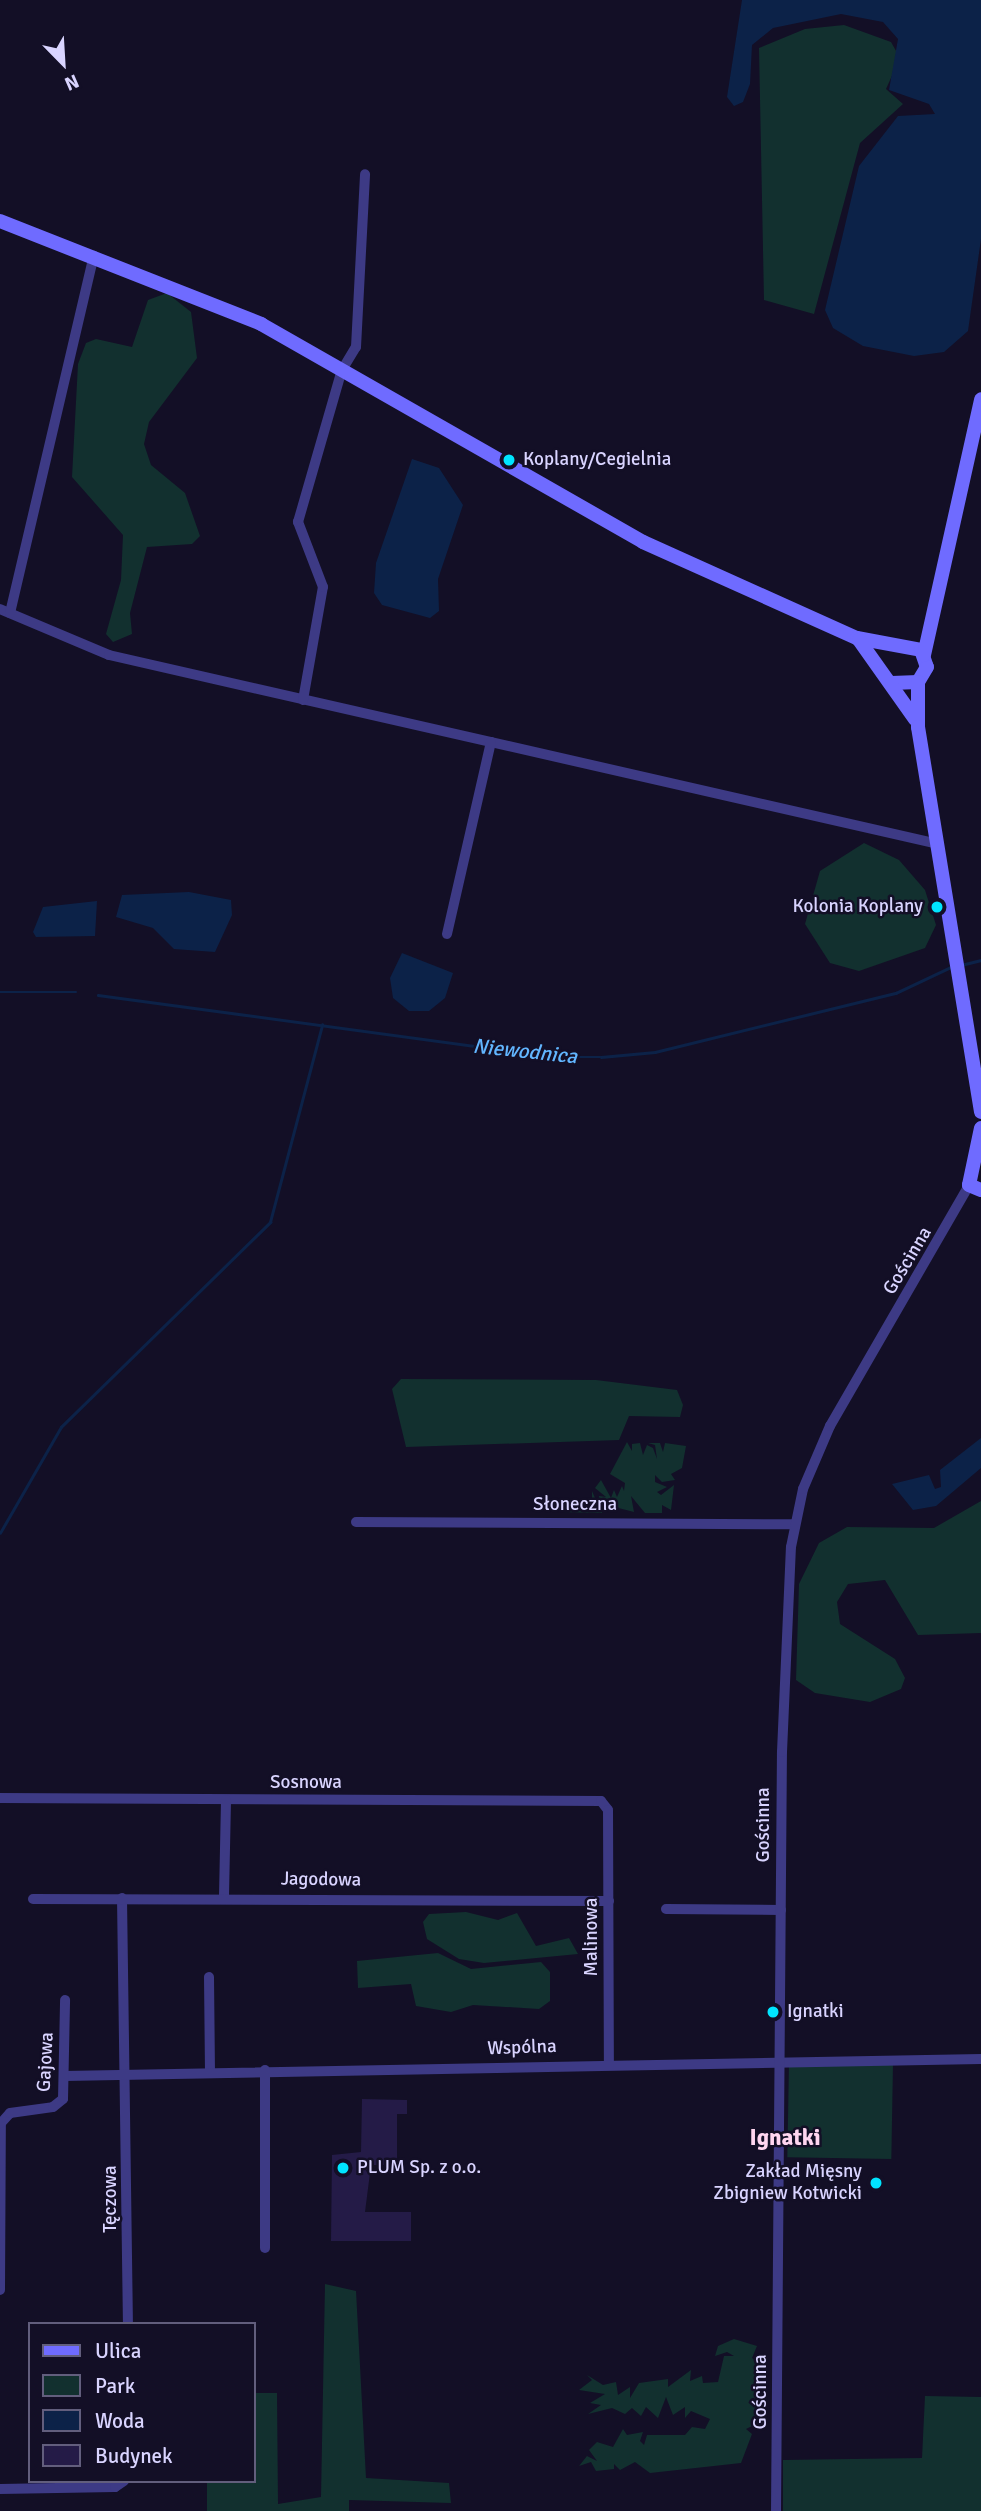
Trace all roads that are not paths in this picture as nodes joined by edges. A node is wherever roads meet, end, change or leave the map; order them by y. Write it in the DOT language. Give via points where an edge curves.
graph roads {
  1 [pos="365,174"];
  2 [pos="0,220"];
  3 [pos="94,256"];
  4 [pos="342,370"];
  5 [pos="981,399"];
  6 [pos="935,610"];
  7 [pos="5,611"];
  8 [pos="858,638"];
  9 [pos="902,644"];
  10 [pos="924,655"];
  11 [pos="883,668"];
  12 [pos="918,682"];
  13 [pos="892,683"];
  14 [pos="303,700"];
  15 [pos="918,727"];
  16 [pos="491,742"];
  17 [pos="938,844"];
  18 [pos="447,934"];
  19 [pos="981,1112"];
  20 [pos="981,1128"];
  21 [pos="975,1187"];
  22 [pos="356,1522"];
  23 [pos="794,1524"];
  24 [pos="0,1798"];
  25 [pos="226,1800"];
  26 [pos="608,1810"];
  27 [pos="224,1896"];
  28 [pos="122,1898"];
  29 [pos="33,1899"];
  30 [pos="609,1901"];
  31 [pos="666,1909"];
  32 [pos="780,1910"];
  33 [pos="209,1977"];
  34 [pos="65,2000"];
  35 [pos="981,2059"];
  36 [pos="781,2061"];
  37 [pos="609,2063"];
  38 [pos="265,2070"];
  39 [pos="210,2071"];
  40 [pos="129,2073"];
  41 [pos="64,2076"];
  42 [pos="265,2248"];
  43 [pos="0,2290"];
  44 [pos="128,2322"];
  45 [pos="123,2483"];
  46 [pos="0,2489"];
  47 [pos="776,2511"];
  1 -- 4 [label="street" via="356,348"];
  2 -- 3 [label="street"];
  3 -- 4 [label="street" via="224,305"];
  3 -- 7 [label="street"];
  4 -- 8 [label="street" via="569,504"];
  4 -- 14 [label="street" via="298,522 323,587"];
  5 -- 6 [label="street"];
  6 -- 9 [label="street"];
  6 -- 10 [label="street"];
  7 -- 14 [label="street" via="109,655"];
  8 -- 9 [label="street"];
  8 -- 11 [label="street"];
  9 -- 10 [label="street"];
  9 -- 11 [label="street"];
  10 -- 12 [label="street" via="927,667"];
  11 -- 13 [label="street"];
  12 -- 13 [label="street"];
  12 -- 15 [label="street"];
  13 -- 15 [label="street"];
  14 -- 16 [label="street"];
  15 -- 17 [label="street"];
  16 -- 17 [label="street"];
  16 -- 18 [label="street"];
  17 -- 19 [label="street"];
  20 -- 21 [label="street"];
  21 -- 23 [label="street, Gościnna" via="830,1426"];
  22 -- 23 [label="street, Słoneczna"];
  23 -- 32 [label="street, Gościnna" via="785,1628"];
  24 -- 25 [label="street, Sosnowa"];
  25 -- 26 [label="street, Sosnowa" via="601,1801"];
  25 -- 27 [label="street"];
  26 -- 30 [label="street, Malinowa"];
  27 -- 28 [label="street, Jagodowa"];
  27 -- 30 [label="street, Jagodowa"];
  28 -- 29 [label="street, Jagodowa"];
  28 -- 40 [label="street, Tęczowa"];
  30 -- 37 [label="street, Malinowa"];
  31 -- 32 [label="street"];
  32 -- 36 [label="street, Gościnna"];
  33 -- 39 [label="street"];
  34 -- 41 [label="street, Gajowa"];
  35 -- 36 [label="street, Wspólna"];
  36 -- 37 [label="street, Wspólna"];
  36 -- 47 [label="street, Gościnna"];
  37 -- 38 [label="street, Wspólna"];
  38 -- 39 [label="street, Wspólna"];
  38 -- 42 [label="street"];
  39 -- 40 [label="street, Wspólna"];
  40 -- 41 [label="street, Wspólna"];
  40 -- 44 [label="street, Tęczowa"];
  41 -- 43 [label="street, Gajowa" via="57,2106 10,2113 1,2123"];
  45 -- 46 [label="street"];
}
